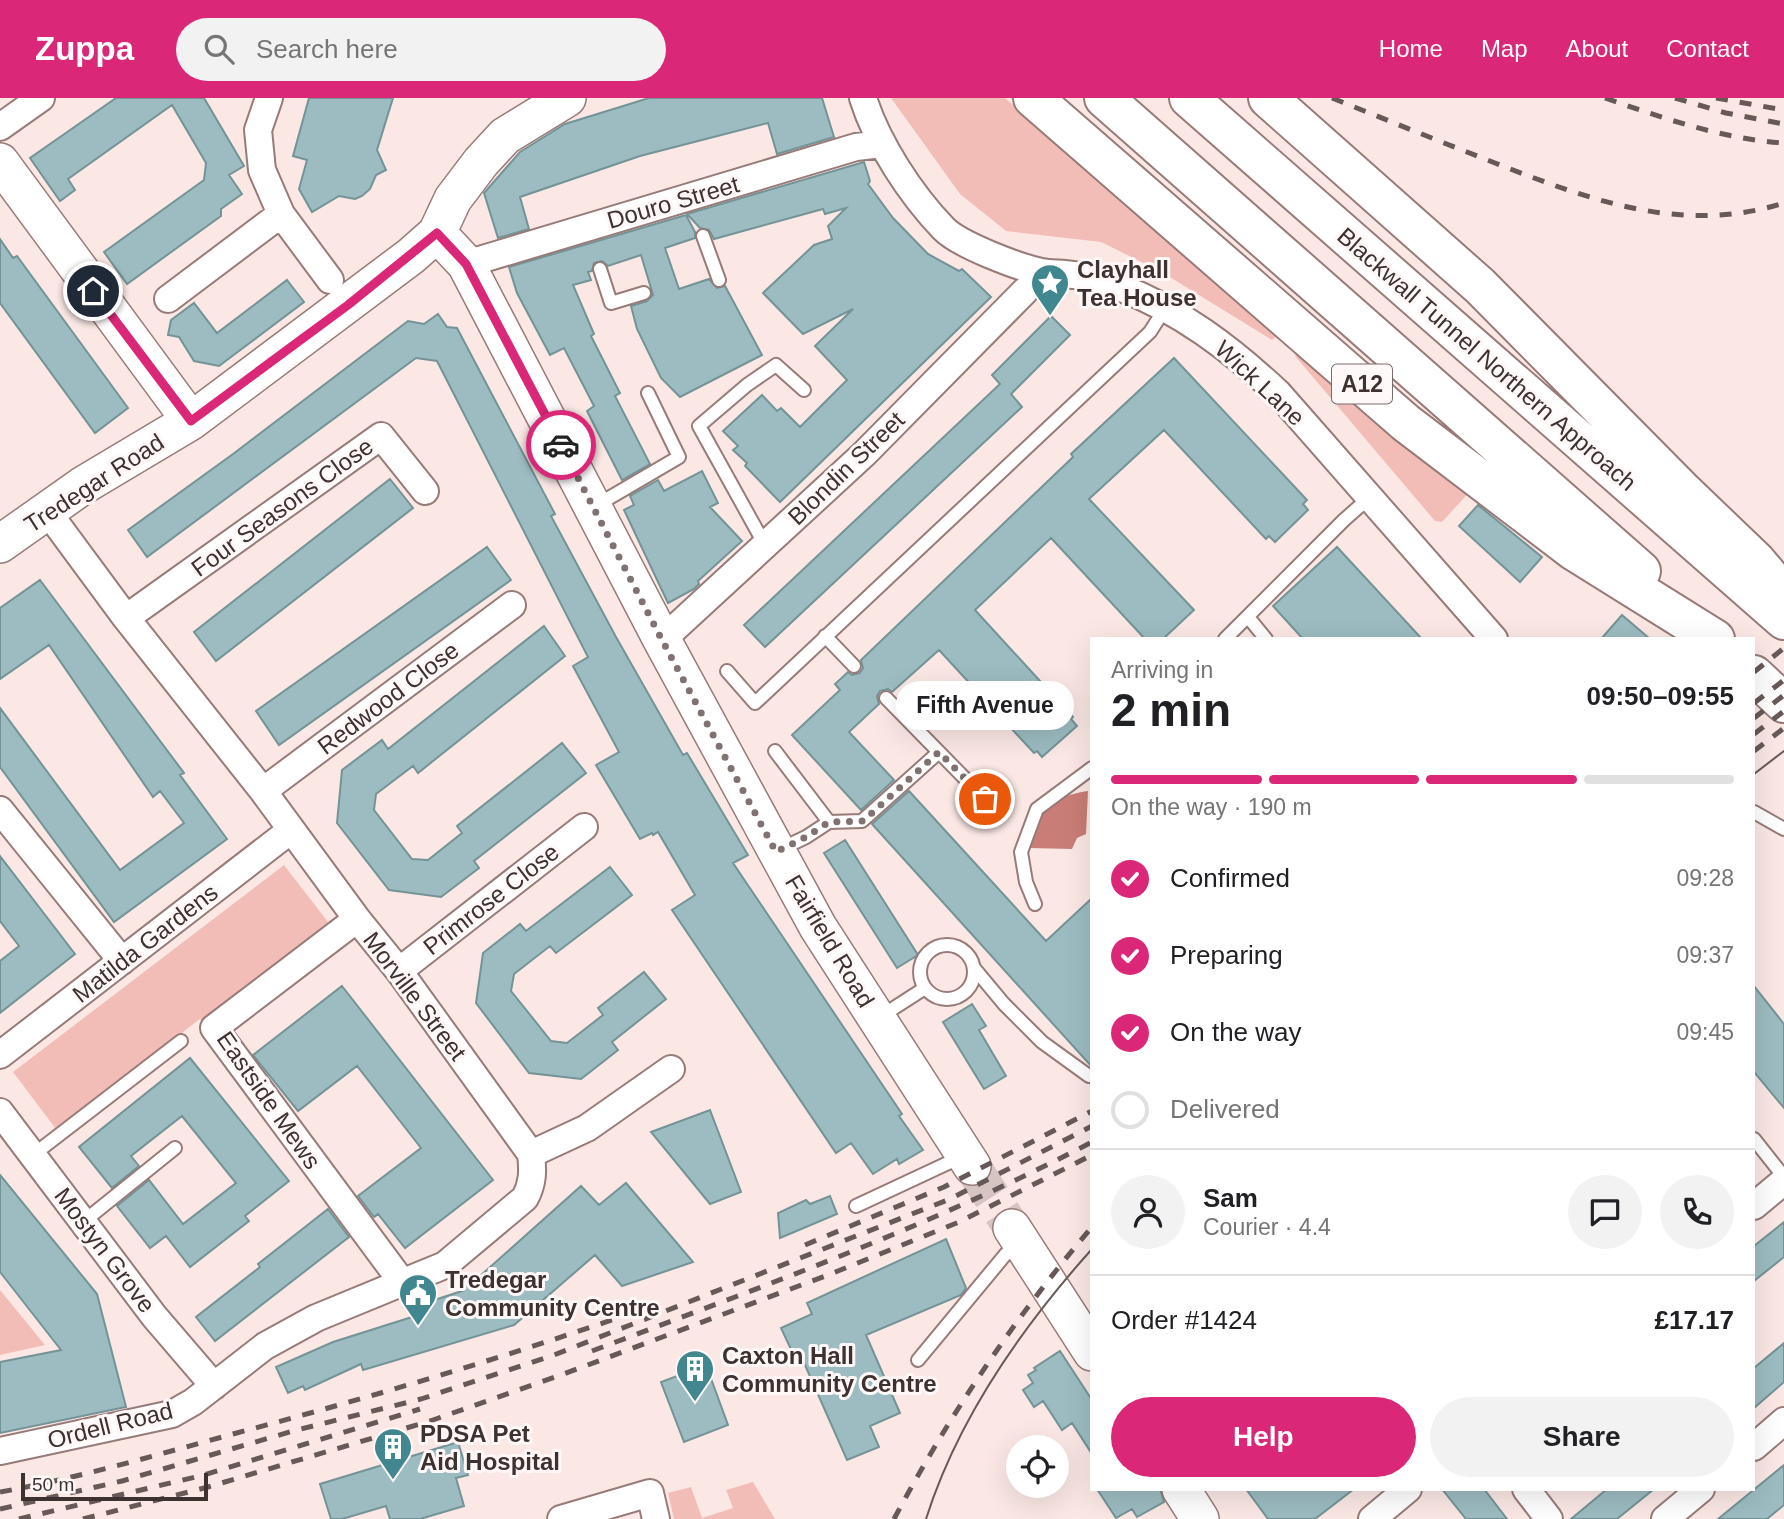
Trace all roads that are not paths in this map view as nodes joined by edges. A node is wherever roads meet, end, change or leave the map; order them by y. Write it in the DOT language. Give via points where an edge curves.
graph roads {
  1 [pos="41,98"];
  2 [pos="269,98"];
  3 [pos="567,98"];
  4 [pos="863,98"];
  5 [pos="1033,98"];
  6 [pos="1104,98"];
  7 [pos="1189,98"];
  8 [pos="1268,98"];
  9 [pos="0,127"];
  10 [pos="882,144"];
  11 [pos="0,162"];
  12 [pos="281,214"];
  13 [pos="437,233"];
  14 [pos="703,236"];
  15 [pos="466,264"];
  16 [pos="600,268"];
  17 [pos="330,280"];
  18 [pos="719,280"];
  19 [pos="1025,291"];
  20 [pos="644,293"];
  21 [pos="168,299"];
  22 [pos="1166,307"];
  23 [pos="804,390"];
  24 [pos="648,393"];
  25 [pos="191,421"];
  26 [pos="425,491"];
  27 [pos="1370,497"];
  28 [pos="592,505"];
  29 [pos="47,511"];
  30 [pos="0,544"];
  31 [pos="765,545"];
  32 [pos="1784,594"];
  33 [pos="512,606"];
  34 [pos="1248,617"];
  35 [pos="126,618"];
  36 [pos="1784,620"];
  37 [pos="825,636"];
  38 [pos="1227,637"];
  39 [pos="1264,637"];
  40 [pos="1492,637"];
  41 [pos="1712,637"];
  42 [pos="1713,637"];
  43 [pos="662,640"];
  44 [pos="855,666"];
  45 [pos="727,671"];
  46 [pos="1755,676"];
  47 [pos="886,698"];
  48 [pos="1784,703"];
  49 [pos="775,751"];
  50 [pos="939,752"];
  51 [pos="1090,770"];
  52 [pos="263,791"];
  53 [pos="985,799"];
  54 [pos="0,810"];
  55 [pos="1755,813"];
  56 [pos="829,822"];
  57 [pos="583,827"];
  58 [pos="1784,829"];
  59 [pos="290,830"];
  60 [pos="776,852"];
  61 [pos="1035,904"];
  62 [pos="356,919"];
  63 [pos="122,961"];
  64 [pos="974,968"];
  65 [pos="399,971"];
  66 [pos="925,988"];
  67 [pos="877,1018"];
  68 [pos="181,1041"];
  69 [pos="0,1055"];
  70 [pos="671,1069"];
  71 [pos="1089,1076"];
  72 [pos="0,1112"];
  73 [pos="1755,1140"];
  74 [pos="175,1148"];
  75 [pos="531,1154"];
  76 [pos="33,1155"];
  77 [pos="967,1158"];
  78 [pos="1784,1179"];
  79 [pos="1755,1205"];
  80 [pos="856,1206"];
  81 [pos="83,1222"];
  82 [pos="1016,1235"];
  83 [pos="402,1282"];
  84 [pos="1090,1349"];
  85 [pos="918,1360"];
  86 [pos="214,1386"];
  87 [pos="1784,1422"];
  88 [pos="1755,1446"];
  89 [pos="0,1451"];
  90 [pos="1406,1491"];
  91 [pos="1528,1491"];
  92 [pos="1699,1491"];
  93 [pos="561,1519"];
  94 [pos="656,1519"];
  95 [pos="1372,1519"];
  96 [pos="1549,1519"];
  97 [pos="1665,1519"];
  1 -- 9 [label="street"];
  2 -- 12 [label="street" via="258,130 262,170"];
  3 -- 13 [label="main road, Tredegar Road" via="505,136 453,199"];
  4 -- 10 [label="street, Wick Lane"];
  5 -- 41 [label="highway, A12" via="1406,423 1574,551"];
  6 -- 42 [label="highway, A12"];
  7 -- 36 [label="highway, Blackwall Tunnel Northern Approach"];
  8 -- 32 [label="highway" via="1480,286"];
  10 -- 15 [label="street, Douro Street" via="856,147 693,203"];
  10 -- 22 [label="street, Wick Lane" via="946,231 989,254 1041,272 1117,286"];
  11 -- 25 [label="main road"];
  12 -- 17 [label="street"];
  12 -- 21 [label="street"];
  13 -- 15 [label="main road, Fairfield Road"];
  13 -- 25 [label="main road, Tredegar Road"];
  14 -- 18 [label="lane"];
  15 -- 28 [label="main road, Fairfield Road"];
  16 -- 20 [label="lane" via="611,303"];
  19 -- 31 [label="street, Blondin Street" via="864,454"];
  22 -- 27 [label="street, Wick Lane" via="1242,360 1278,393"];
  22 -- 37 [label="lane" via="1150,332"];
  23 -- 31 [label="lane" via="776,365 699,426"];
  24 -- 28 [label="lane" via="679,457"];
  25 -- 29 [label="main road, Tredegar Road"];
  26 -- 35 [label="street, Four Seasons Close" via="381,436"];
  27 -- 34 [label="lane"];
  27 -- 40 [label="street, Wick Lane"];
  28 -- 43 [label="main road, Fairfield Road"];
  29 -- 30 [label="main road, Tredegar Road"];
  29 -- 35 [label="street, Morville Street"];
  31 -- 43 [label="street, Blondin Street"];
  33 -- 52 [label="street, Redwood Close"];
  34 -- 38 [label="lane"];
  34 -- 39 [label="lane"];
  35 -- 52 [label="street, Morville Street"];
  37 -- 44 [label="lane"];
  37 -- 45 [label="lane" via="755,703"];
  43 -- 60 [label="main road, Fairfield Road"];
  46 -- 48 [label="highway"];
  47 -- 50 [label="lane"];
  49 -- 56 [label="lane"];
  50 -- 53 [label="lane"];
  50 -- 56 [label="lane" via="863,821"];
  51 -- 61 [label="lane" via="1037,810 1021,852"];
  52 -- 59 [label="street, Morville Street"];
  54 -- 63 [label="street"];
  55 -- 58 [label="lane"];
  56 -- 60 [label="lane"];
  57 -- 65 [label="street, Primrose Close"];
  59 -- 62 [label="street, Morville Street"];
  59 -- 63 [label="street, Matilda Gardens"];
  60 -- 67 [label="main road, Fairfield Road"];
  62 -- 65 [label="street, Morville Street"];
  62 -- 83 [label="street, Eastside Mews" via="214,1028"];
  63 -- 69 [label="street, Matilda Gardens"];
  64 -- 66 [label="lane" via="970,986 958,997 938,998"];
  64 -- 66 [label="lane" via="964,951 938,947 922,963"];
  64 -- 71 [label="lane" via="1042,1042"];
  65 -- 75 [label="street, Morville Street"];
  66 -- 67 [label="lane"];
  67 -- 77 [label="main road, Fairfield Road"];
  68 -- 76 [label="lane"];
  70 -- 75 [label="street" via="587,1128"];
  72 -- 76 [label="street, Mostyn Grove"];
  73 -- 78 [label="lane"];
  74 -- 81 [label="lane"];
  75 -- 83 [label="street" via="533,1172 525,1198 445,1265"];
  76 -- 81 [label="street, Mostyn Grove"];
  77 -- 80 [label="lane"];
  78 -- 79 [label="street"];
  81 -- 86 [label="street, Mostyn Grove"];
  82 -- 84 [label="main road"];
  82 -- 85 [label="lane"];
  83 -- 86 [label="street" via="316,1318 265,1346"];
  86 -- 89 [label="street, Ordell Road" via="172,1414"];
  87 -- 88 [label="street"];
  90 -- 95 [label="street"];
  91 -- 96 [label="street"];
  92 -- 97 [label="street"];
  93 -- 94 [label="street" via="650,1493"];
}
